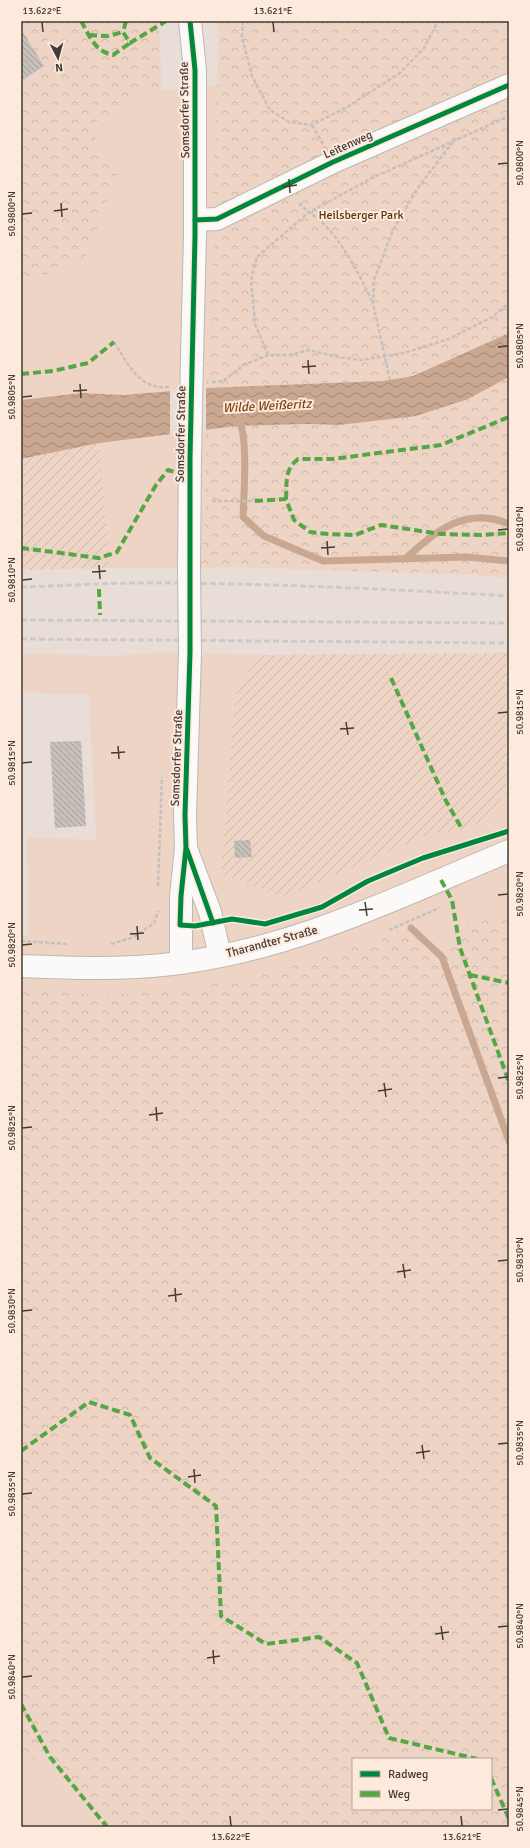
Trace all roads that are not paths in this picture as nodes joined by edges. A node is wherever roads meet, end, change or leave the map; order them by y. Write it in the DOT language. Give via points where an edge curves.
graph roads {
  1 [pos="190,21"];
  2 [pos="509,85"];
  3 [pos="195,220"];
  4 [pos="186,848"];
  5 [pos="509,851"];
  6 [pos="220,956"];
  7 [pos="181,963"];
  8 [pos="21,966"];
  1 -- 3 [label="street, Somsdorfer Straße" via="195,70"];
  2 -- 3 [label="street, Leitenweg" via="333,162 217,219"];
  3 -- 4 [label="street, Somsdorfer Straße, bridge"];
  4 -- 6 [label="street, Somsdorfer Straße" via="210,912"];
  4 -- 7 [label="street, Somsdorfer Straße" via="181,896"];
  5 -- 6 [label="street, Tharandter Straße" via="326,928 260,948"];
  6 -- 7 [label="street, Tharandter Straße"];
  7 -- 8 [label="street, Tharandter Straße" via="120,968"];
}
